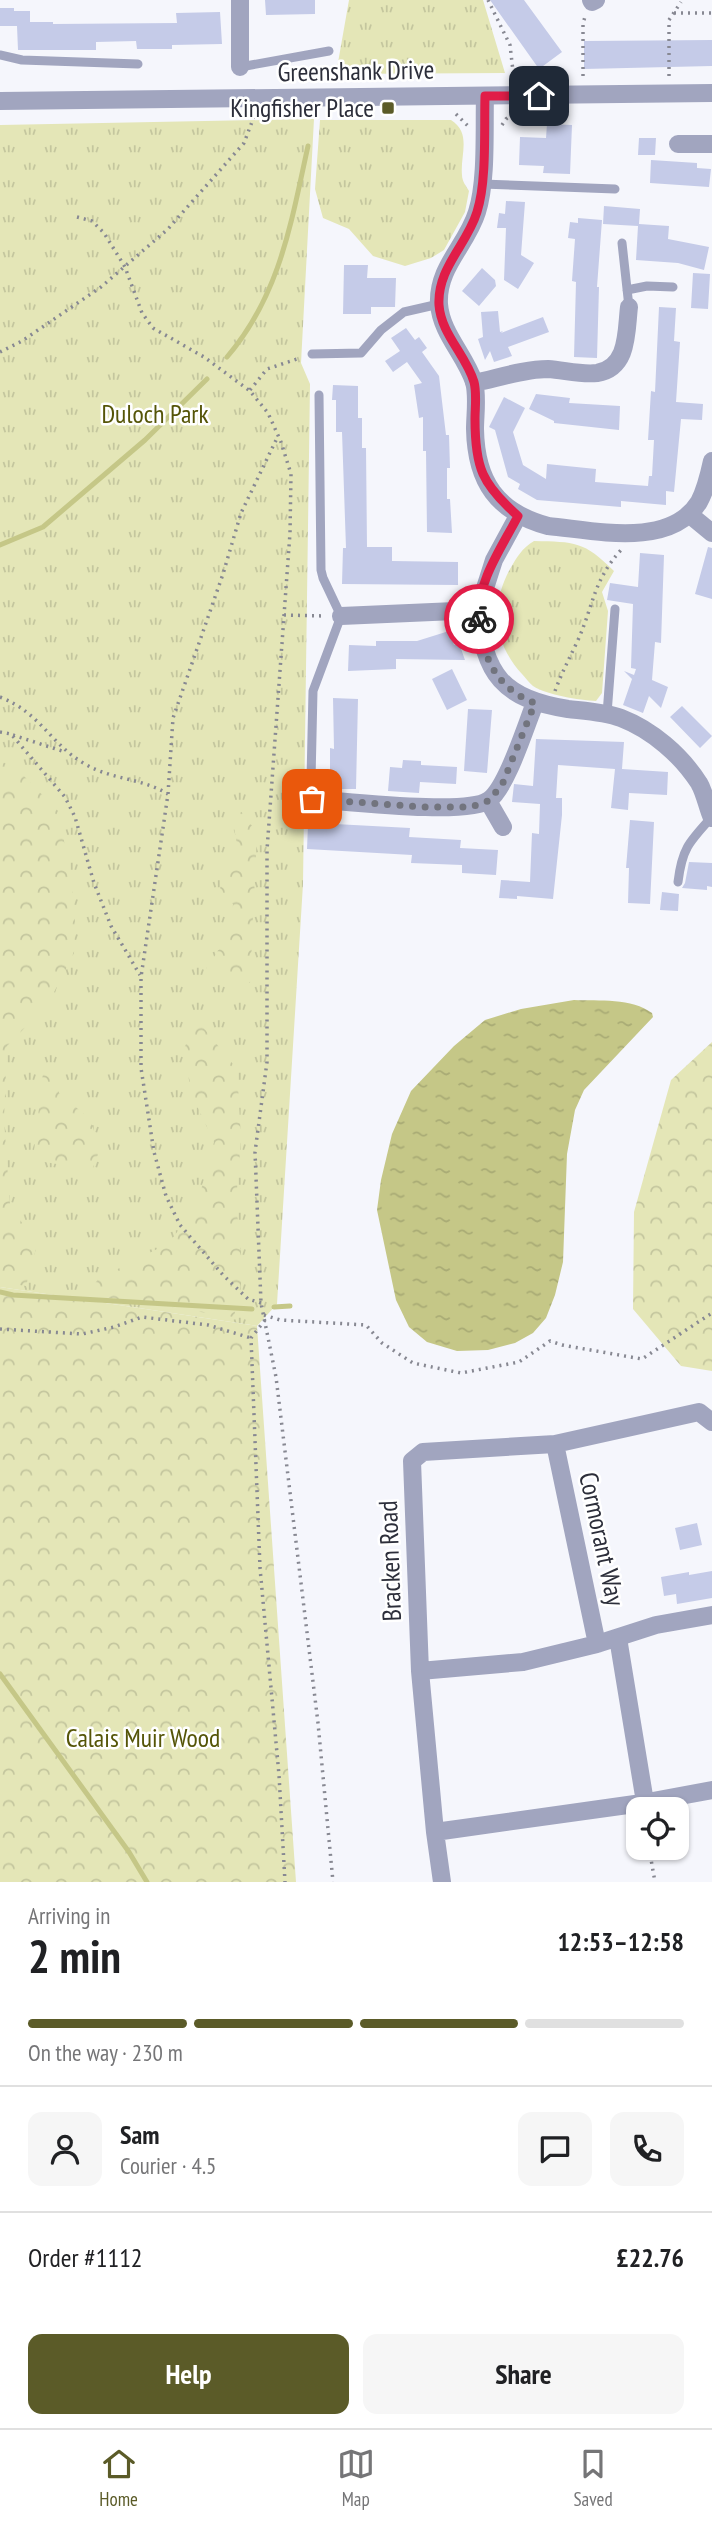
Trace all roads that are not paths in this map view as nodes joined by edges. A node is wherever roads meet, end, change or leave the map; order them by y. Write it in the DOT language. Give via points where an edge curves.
graph roads {
  1 [pos="240,0"];
  2 [pos="329,51"];
  3 [pos="0,55"];
  4 [pos="138,64"];
  5 [pos="240,67"];
  6 [pos="712,93"];
  7 [pos="485,96"];
  8 [pos="0,101"];
  9 [pos="678,144"];
  10 [pos="712,145"];
  11 [pos="482,184"];
  12 [pos="615,189"];
  13 [pos="622,243"];
  14 [pos="673,287"];
  15 [pos="628,298"];
  16 [pos="439,304"];
  17 [pos="312,354"];
  18 [pos="474,383"];
  19 [pos="319,395"];
  20 [pos="712,461"];
  21 [pos="689,514"];
  22 [pos="518,516"];
  23 [pos="712,533"];
  24 [pos="615,609"];
  25 [pos="478,610"];
  26 [pos="341,616"];
  27 [pos="542,704"];
  28 [pos="607,714"];
  29 [pos="311,780"];
  30 [pos="312,799"];
  31 [pos="488,801"];
  32 [pos="712,818"];
  33 [pos="503,827"];
  34 [pos="678,882"];
  35 [pos="712,1422"];
  36 [pos="555,1444"];
  37 [pos="712,1615"];
  38 [pos="618,1637"];
  39 [pos="597,1644"];
  40 [pos="420,1671"];
  41 [pos="712,1790"];
  42 [pos="644,1797"];
  43 [pos="673,1797"];
  44 [pos="626,1805"];
  45 [pos="435,1832"];
  46 [pos="442,1882"];
  1 -- 5 [label="street"];
  2 -- 5 [label="lane"];
  3 -- 4 [label="lane" via="22,60"];
  6 -- 7 [label="street, Greenshank Drive"];
  7 -- 8 [label="street, Greenshank Drive"];
  7 -- 11 [label="street"];
  9 -- 10 [label="street"];
  11 -- 12 [label="lane"];
  11 -- 16 [label="street" via="478,211 443,277"];
  13 -- 15 [label="lane"];
  14 -- 15 [label="lane" via="647,286"];
  15 -- 18 [label="street" via="625,343 620,360 608,369 596,373 536,370"];
  16 -- 17 [label="lane" via="404,312 361,353"];
  16 -- 18 [label="street"];
  18 -- 22 [label="street" via="479,465 499,500"];
  19 -- 26 [label="lane" via="321,569"];
  20 -- 21 [label="street" via="699,502"];
  21 -- 22 [label="street" via="669,526 632,534 548,526"];
  21 -- 23 [label="street"];
  22 -- 25 [label="street" via="491,569"];
  24 -- 28 [label="lane"];
  25 -- 26 [label="street"];
  25 -- 27 [label="street" via="486,656 495,674 511,690"];
  26 -- 29 [label="lane" via="313,691"];
  27 -- 28 [label="street"];
  27 -- 31 [label="street" via="502,785"];
  28 -- 32 [label="street" via="672,749 700,784"];
  30 -- 31 [label="street" via="435,807 471,807"];
  31 -- 33 [label="street"];
  32 -- 34 [label="lane" via="681,856"];
  35 -- 36 [label="street, Bracken Road" via="699,1412"];
  36 -- 39 [label="street, Cormorant Way"];
  36 -- 40 [label="street, Bracken Road" via="422,1452 412,1461"];
  37 -- 38 [label="street"];
  38 -- 39 [label="street"];
  38 -- 42 [label="street"];
  39 -- 40 [label="street" via="523,1662"];
  40 -- 45 [label="street"];
  41 -- 43 [label="street"];
  44 -- 45 [label="street"];
  45 -- 46 [label="street"];
}
